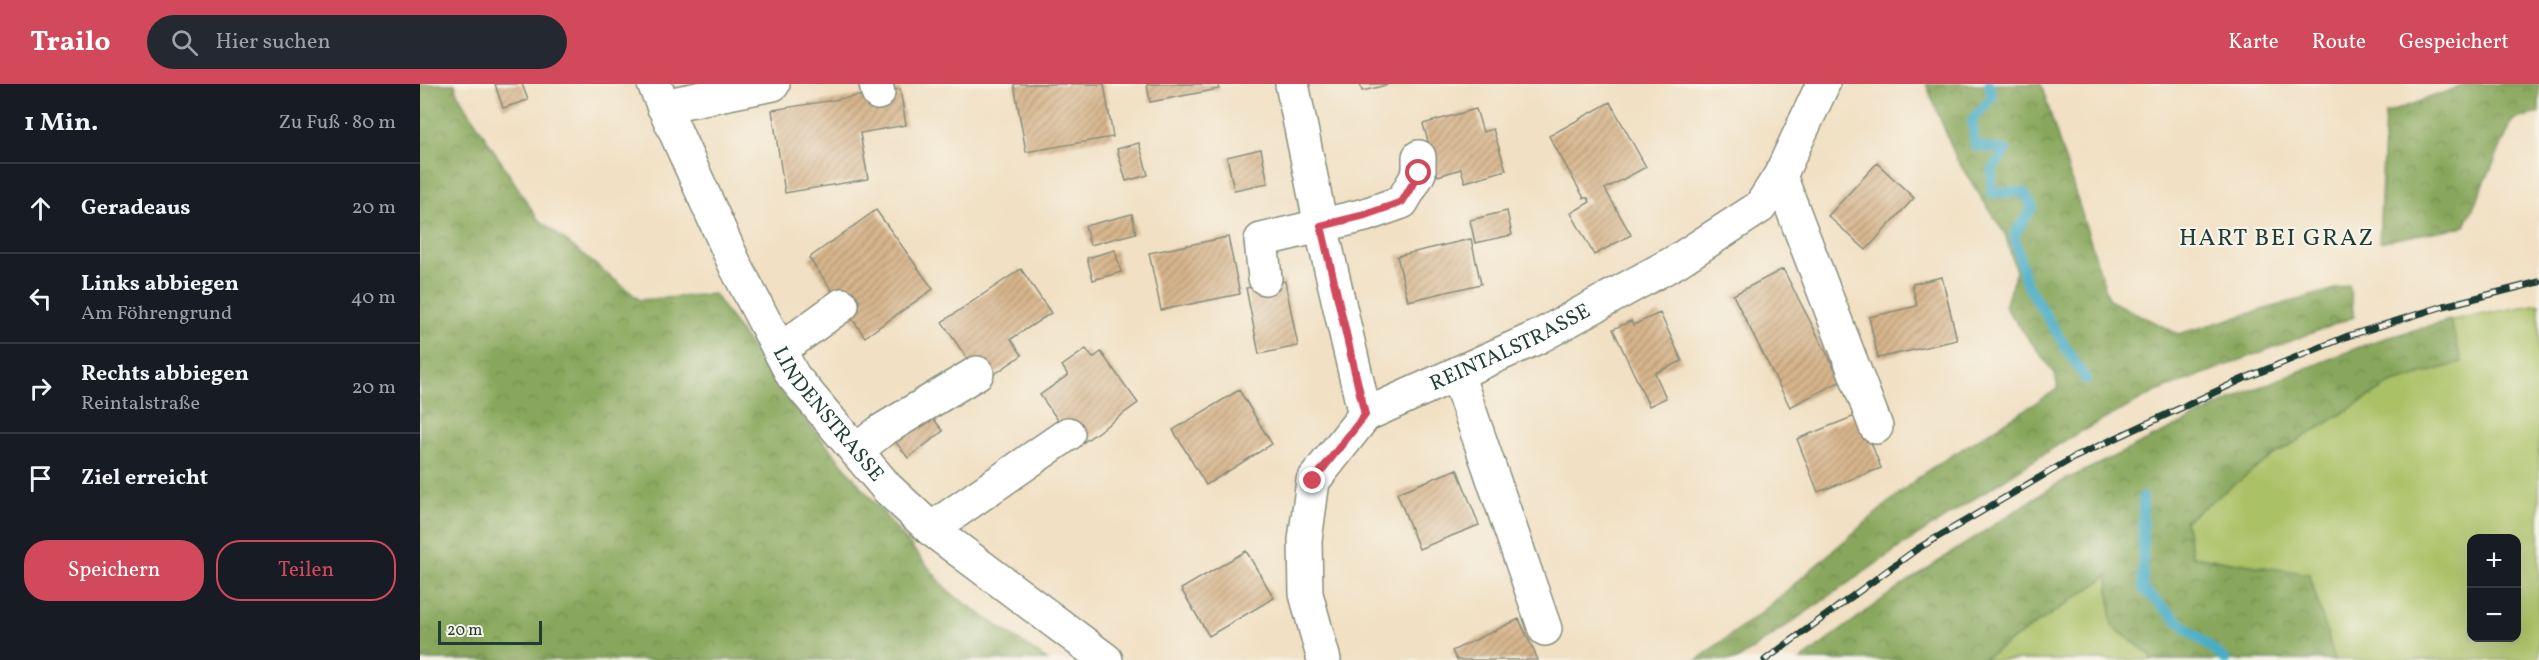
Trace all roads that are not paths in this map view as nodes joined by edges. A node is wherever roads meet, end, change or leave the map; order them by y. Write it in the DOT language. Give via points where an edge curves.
graph roads {
  1 [pos="773,84"];
  2 [pos="1292,84"];
  3 [pos="1823,84"];
  4 [pos="659,95"];
  5 [pos="1419,157"];
  6 [pos="1780,176"];
  7 [pos="1321,226"];
  8 [pos="1265,278"];
  9 [pos="842,305"];
  10 [pos="780,350"];
  11 [pos="977,373"];
  12 [pos="1457,374"];
  13 [pos="1365,415"];
  14 [pos="1876,427"];
  15 [pos="1068,434"];
  16 [pos="856,451"];
  17 [pos="931,529"];
  18 [pos="1545,629"];
  19 [pos="1106,660"];
  20 [pos="1324,660"];
  1 -- 4 [label="street"];
  2 -- 7 [label="street"];
  3 -- 6 [label="street, REINTALSTRASSE"];
  4 -- 10 [label="street, LINDENSTRASSE" via="736,267"];
  5 -- 7 [label="street" via="1419,173 1402,202"];
  6 -- 12 [label="street, REINTALSTRASSE" via="1760,207 1677,261 1538,337"];
  6 -- 14 [label="street"];
  7 -- 8 [label="street" via="1261,240"];
  7 -- 13 [label="street"];
  9 -- 10 [label="street"];
  10 -- 16 [label="street, LINDENSTRASSE" via="793,376"];
  11 -- 16 [label="street" via="881,431"];
  12 -- 13 [label="street, REINTALSTRASSE"];
  12 -- 18 [label="street"];
  13 -- 20 [label="street, REINTALSTRASSE" via="1313,481 1305,540 1306,594"];
  15 -- 17 [label="street"];
  16 -- 17 [label="street, LINDENSTRASSE" via="887,488"];
  17 -- 19 [label="street, LINDENSTRASSE"];
}
